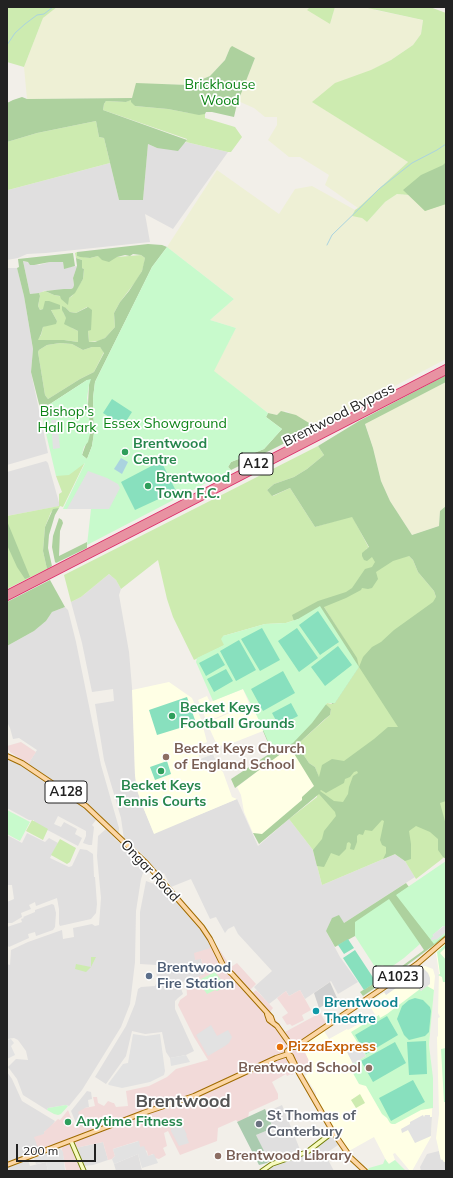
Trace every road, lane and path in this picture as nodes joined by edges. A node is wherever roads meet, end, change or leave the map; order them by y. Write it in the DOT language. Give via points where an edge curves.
graph roads {
  1 [pos="446,367"];
  2 [pos="446,372"];
  3 [pos="68,564"];
  4 [pos="42,577"];
  5 [pos="7,593"];
  6 [pos="7,598"];
  7 [pos="7,756"];
  8 [pos="446,938"];
  9 [pos="292,1045"];
  10 [pos="288,1054"];
  11 [pos="333,1132"];
  12 [pos="71,1141"];
  13 [pos="7,1165"];
  14 [pos="84,1171"];
  15 [pos="262,1171"];
  16 [pos="365,1171"];
  1 -- 3 [label="highway, Brentwood Bypass / A12"];
  2 -- 3 [label="highway, Brentwood Bypass / A12"];
  3 -- 4 [label="highway, Brentwood Bypass / A12"];
  4 -- 5 [label="highway, Brentwood Bypass / A12"];
  4 -- 6 [label="highway, Brentwood Bypass / A12"];
  7 -- 9 [label="main road, Ongar Road / A128" via="86,806 146,863 204,930 224,967 273,1019 288,1045"];
  8 -- 9 [label="main road, A1023" via="403,974 298,1046"];
  9 -- 10 [label="main road"];
  10 -- 11 [label="main road"];
  10 -- 12 [label="main road" via="198,1094"];
  11 -- 15 [label="main road" via="307,1152 272,1164"];
  11 -- 16 [label="main road" via="351,1158"];
  12 -- 13 [label="main road"];
  12 -- 14 [label="main road"];
}
